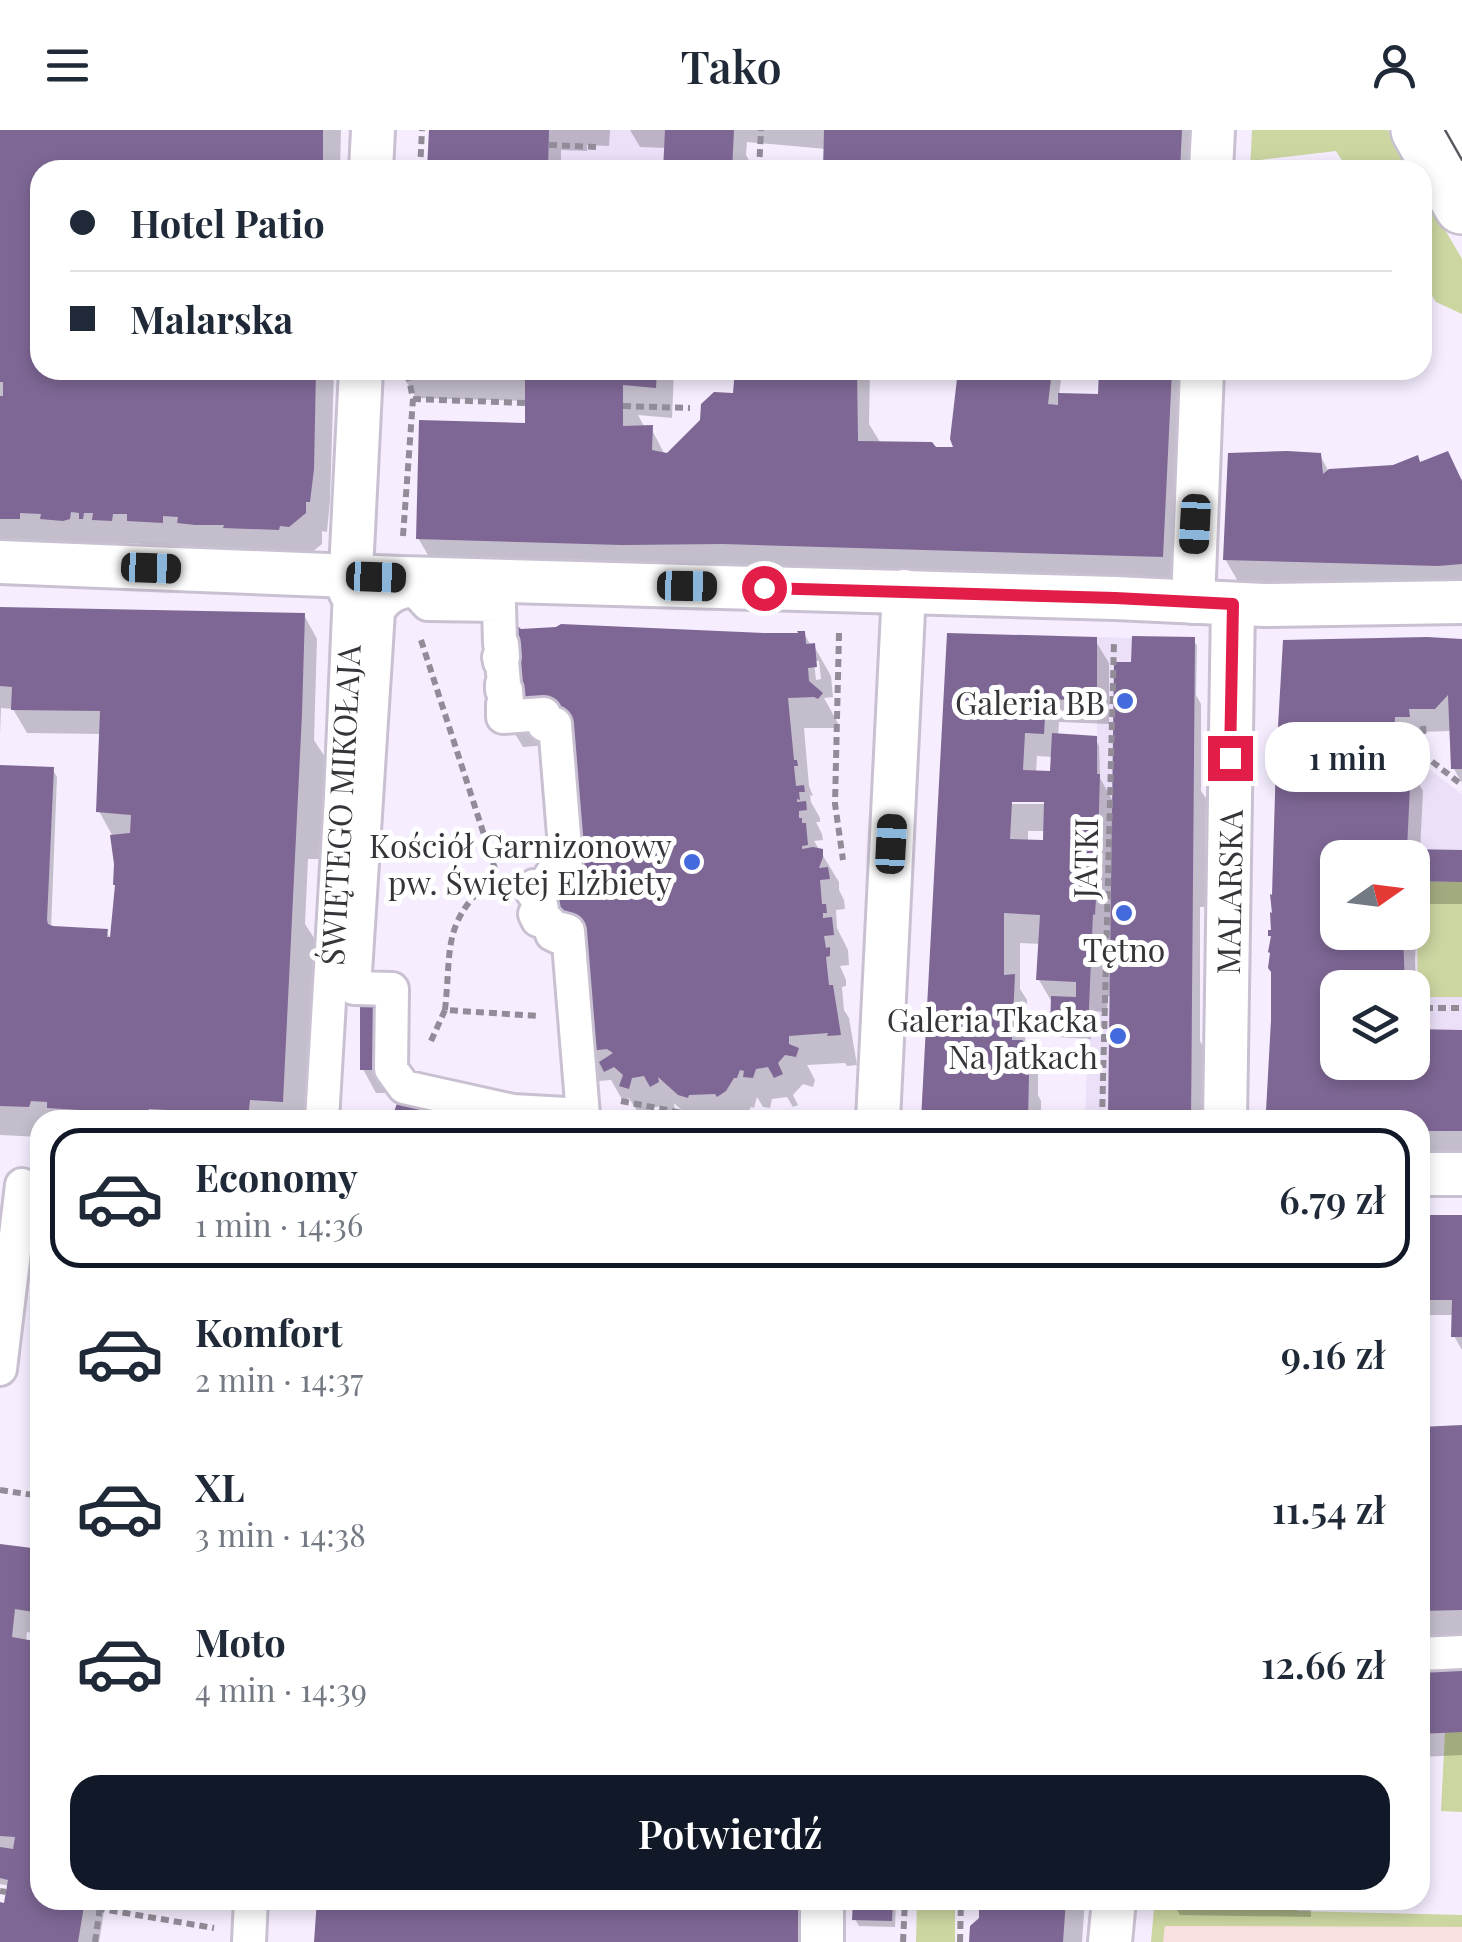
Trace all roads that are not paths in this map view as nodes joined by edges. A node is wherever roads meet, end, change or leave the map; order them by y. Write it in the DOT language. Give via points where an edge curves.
graph roads {
  1 [pos="373,130"];
  2 [pos="1214,130"];
  3 [pos="1419,130"];
  4 [pos="1454,130"];
  5 [pos="1462,143"];
  6 [pos="372,160"];
  7 [pos="1212,160"];
  8 [pos="1462,206"];
  9 [pos="360,380"];
  10 [pos="1202,380"];
  11 [pos="0,562"];
  12 [pos="350,584"];
  13 [pos="402,585"];
  14 [pos="904,592"];
  15 [pos="1462,602"];
  16 [pos="1213,603"];
  17 [pos="323,1110"];
  18 [pos="508,1110"];
  19 [pos="583,1110"];
  20 [pos="878,1110"];
  21 [pos="1225,1110"];
  22 [pos="1430,1174"];
  23 [pos="1462,1174"];
  24 [pos="21,1185"];
  25 [pos="0,1370"];
  26 [pos="1462,1652"];
  27 [pos="1430,1654"];
  28 [pos="251,1910"];
  29 [pos="822,1910"];
  30 [pos="1113,1910"];
  31 [pos="249,1938"];
  32 [pos="822,1942"];
  33 [pos="1110,1942"];
  1 -- 6 [label="street"];
  2 -- 7 [label="street"];
  3 -- 8 [label="street"];
  4 -- 5 [label="lane"];
  9 -- 12 [label="street, ŚWIĘTEGO MIKOŁAJA"];
  10 -- 16 [label="street, MALARSKA"];
  11 -- 12 [label="street"];
  12 -- 13 [label="street"];
  12 -- 17 [label="street, ŚWIĘTEGO MIKOŁAJA"];
  13 -- 14 [label="street"];
  13 -- 18 [label="street" via="378,611 354,988 392,989 391,1069 404,1088"];
  13 -- 19 [label="street" via="428,604 499,606 503,718 544,714 544,725 555,724 566,860 532,893 540,896 538,920 544,917 558,937 561,929 568,931"];
  14 -- 16 [label="street"];
  14 -- 20 [label="street"];
  15 -- 16 [label="street"];
  16 -- 21 [label="street, MALARSKA"];
  22 -- 23 [label="street"];
  24 -- 25 [label="street"];
  26 -- 27 [label="street"];
  28 -- 31 [label="street"];
  29 -- 32 [label="street"];
  30 -- 33 [label="street"];
}
